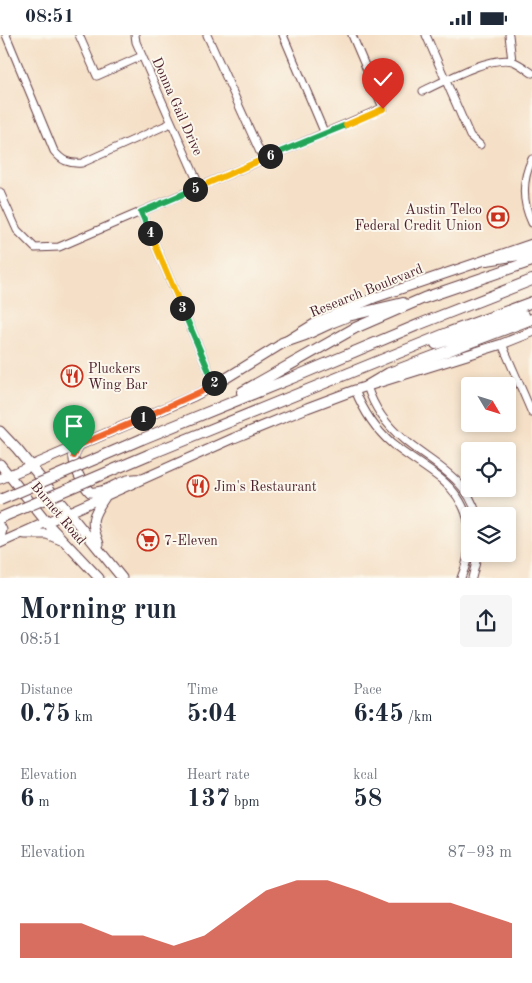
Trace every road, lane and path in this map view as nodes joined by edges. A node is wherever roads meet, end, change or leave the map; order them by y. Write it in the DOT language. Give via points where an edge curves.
graph roads {
  1 [pos="6,35"];
  2 [pos="79,35"];
  3 [pos="135,35"];
  4 [pos="208,35"];
  5 [pos="283,35"];
  6 [pos="352,35"];
  7 [pos="426,35"];
  8 [pos="509,35"];
  9 [pos="142,56"];
  10 [pos="512,61"];
  11 [pos="532,73"];
  12 [pos="445,81"];
  13 [pos="423,91"];
  14 [pos="172,123"];
  15 [pos="325,134"];
  16 [pos="480,145"];
  17 [pos="263,159"];
  18 [pos="532,159"];
  19 [pos="200,187"];
  20 [pos="0,192"];
  21 [pos="141,212"];
  22 [pos="532,223"];
  23 [pos="532,244"];
  24 [pos="532,253"];
  25 [pos="487,260"];
  26 [pos="532,261"];
  27 [pos="532,280"];
  28 [pos="424,298"];
  29 [pos="532,302"];
  30 [pos="532,313"];
  31 [pos="532,319"];
  32 [pos="532,331"];
  33 [pos="282,343"];
  34 [pos="502,344"];
  35 [pos="382,360"];
  36 [pos="215,385"];
  37 [pos="367,386"];
  38 [pos="354,391"];
  39 [pos="216,408"];
  40 [pos="532,413"];
  41 [pos="0,431"];
  42 [pos="79,445"];
  43 [pos="0,464"];
  44 [pos="30,465"];
  45 [pos="4,477"];
  46 [pos="143,479"];
  47 [pos="106,496"];
  48 [pos="0,499"];
  49 [pos="474,507"];
  50 [pos="68,513"];
  51 [pos="0,518"];
  52 [pos="47,523"];
  53 [pos="0,526"];
  54 [pos="20,535"];
  55 [pos="0,537"];
  56 [pos="64,541"];
  57 [pos="0,543"];
  58 [pos="102,551"];
  59 [pos="476,562"];
  60 [pos="99,578"];
  61 [pos="122,578"];
  62 [pos="461,578"];
  63 [pos="472,578"];
  1 -- 14 [label="street" via="54,151 65,162 82,163"];
  2 -- 9 [label="street" via="97,76"];
  3 -- 9 [label="street, Donna Gail Drive"];
  4 -- 17 [label="street"];
  5 -- 15 [label="street"];
  6 -- 15 [label="street" via="383,109"];
  7 -- 12 [label="street"];
  8 -- 10 [label="street"];
  9 -- 14 [label="street, Donna Gail Drive"];
  10 -- 11 [label="street"];
  10 -- 12 [label="street" via="484,63"];
  12 -- 13 [label="street"];
  12 -- 16 [label="street" via="470,136"];
  14 -- 19 [label="street, Donna Gail Drive"];
  15 -- 17 [label="street"];
  17 -- 19 [label="street"];
  18 -- 22 [label="street" via="524,195"];
  19 -- 21 [label="street"];
  20 -- 21 [label="street" via="17,230 35,248 59,247"];
  21 -- 36 [label="street"];
  23 -- 25 [label="main road, Research Boulevard"];
  24 -- 25 [label="highway"];
  25 -- 33 [label="main road, Research Boulevard" via="374,298 319,321"];
  26 -- 28 [label="highway"];
  27 -- 39 [label="highway"];
  28 -- 33 [label="highway" via="348,316"];
  28 -- 39 [label="highway" via="355,328"];
  29 -- 35 [label="highway"];
  30 -- 35 [label="highway"];
  31 -- 37 [label="highway" via="389,373"];
  32 -- 34 [label="main road"];
  33 -- 36 [label="main road, Research Boulevard"];
  34 -- 37 [label="main road"];
  34 -- 40 [label="street"];
  35 -- 51 [label="highway, bridge"];
  36 -- 42 [label="main road, Research Boulevard"];
  37 -- 38 [label="main road"];
  37 -- 49 [label="street" via="372,402 385,421 405,441 453,477"];
  38 -- 46 [label="main road" via="234,438"];
  38 -- 62 [label="street" via="380,432 441,480 461,501 469,522 470,541"];
  39 -- 48 [label="highway, bridge"];
  41 -- 44 [label="main road, Burnet Road"];
  42 -- 44 [label="main road, Research Boulevard"];
  42 -- 46 [label="main road" via="74,464 90,492 97,493 132,478"];
  43 -- 45 [label="main road, Burnet Road"];
  44 -- 45 [label="main road, Research Boulevard"];
  44 -- 50 [label="main road, Burnet Road"];
  45 -- 52 [label="main road, Burnet Road"];
  46 -- 47 [label="main road"];
  47 -- 50 [label="main road"];
  47 -- 58 [label="main road" via="92,519"];
  50 -- 52 [label="main road"];
  50 -- 58 [label="main road, Burnet Road"];
  52 -- 54 [label="main road"];
  52 -- 56 [label="main road, Burnet Road"];
  53 -- 55 [label="main road"];
  54 -- 56 [label="main road" via="47,534"];
  54 -- 57 [label="main road"];
  56 -- 60 [label="main road, Burnet Road"];
  58 -- 61 [label="main road, Burnet Road"];
  59 -- 63 [label="street"];
}
